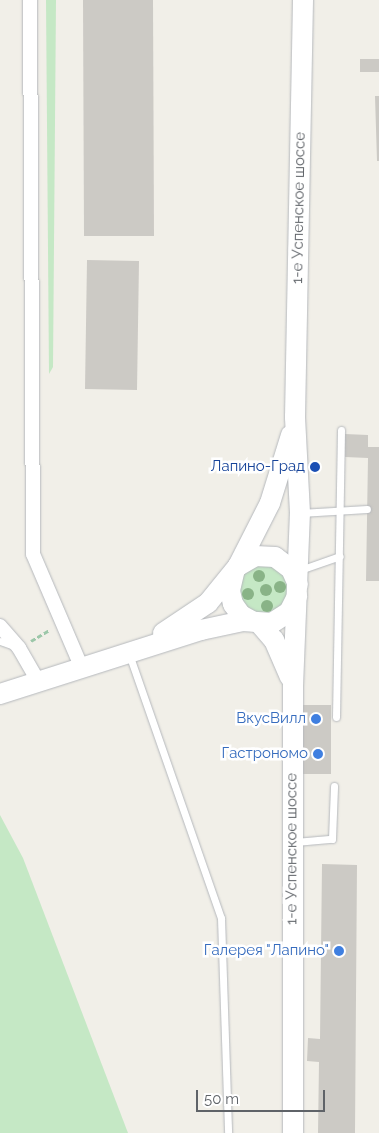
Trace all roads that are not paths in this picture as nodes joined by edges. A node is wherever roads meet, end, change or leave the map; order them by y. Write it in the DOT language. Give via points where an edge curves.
graph roads {
  1 [pos="30,0"];
  2 [pos="303,0"];
  3 [pos="294,417"];
  4 [pos="341,430"];
  5 [pos="367,509"];
  6 [pos="340,510"];
  7 [pos="300,513"];
  8 [pos="340,556"];
  9 [pos="236,569"];
  10 [pos="298,584"];
  11 [pos="256,622"];
  12 [pos="0,626"];
  13 [pos="0,641"];
  14 [pos="19,648"];
  15 [pos="126,652"];
  16 [pos="81,666"];
  17 [pos="38,681"];
  18 [pos="293,686"];
  19 [pos="0,694"];
  20 [pos="336,717"];
  21 [pos="334,786"];
  22 [pos="292,842"];
  23 [pos="228,1133"];
  24 [pos="293,1133"];
  1 -- 16 [label="street" via="33,554"];
  2 -- 3 [label="main road, 1-е Успенское шоссе"];
  3 -- 7 [label="main road, 1-е Успенское шоссе"];
  3 -- 9 [label="main road, 1-е Успенское шоссе" via="285,463 273,495"];
  4 -- 6 [label="lane"];
  5 -- 6 [label="lane"];
  6 -- 7 [label="lane"];
  6 -- 8 [label="lane"];
  7 -- 10 [label="main road, 1-е Успенское шоссе"];
  8 -- 10 [label="lane"];
  8 -- 20 [label="lane"];
  9 -- 10 [label="main road, 1-е Успенское шоссе" via="255,556 275,557 291,569"];
  9 -- 11 [label="main road, 1-е Успенское шоссе" via="230,584 231,598 241,615"];
  9 -- 15 [label="main road, 1-е Успенское шоссе" via="201,608"];
  10 -- 11 [label="main road, 1-е Успенское шоссе" via="293,607 284,617 272,622"];
  10 -- 18 [label="main road, 1-е Успенское шоссе"];
  11 -- 15 [label="main road, 1-е Успенское шоссе" via="218,626"];
  11 -- 18 [label="main road, 1-е Успенское шоссе" via="279,649"];
  12 -- 14 [label="street"];
  13 -- 14 [label="lane"];
  14 -- 17 [label="street"];
  15 -- 16 [label="main road, 1-е Успенское шоссе"];
  15 -- 23 [label="lane" via="221,918"];
  16 -- 17 [label="main road, 1-е Успенское шоссе"];
  17 -- 19 [label="main road, 1-е Успенское шоссе"];
  18 -- 22 [label="main road, 1-е Успенское шоссе"];
  21 -- 22 [label="lane" via="332,839"];
  22 -- 24 [label="main road, 1-е Успенское шоссе"];
}
